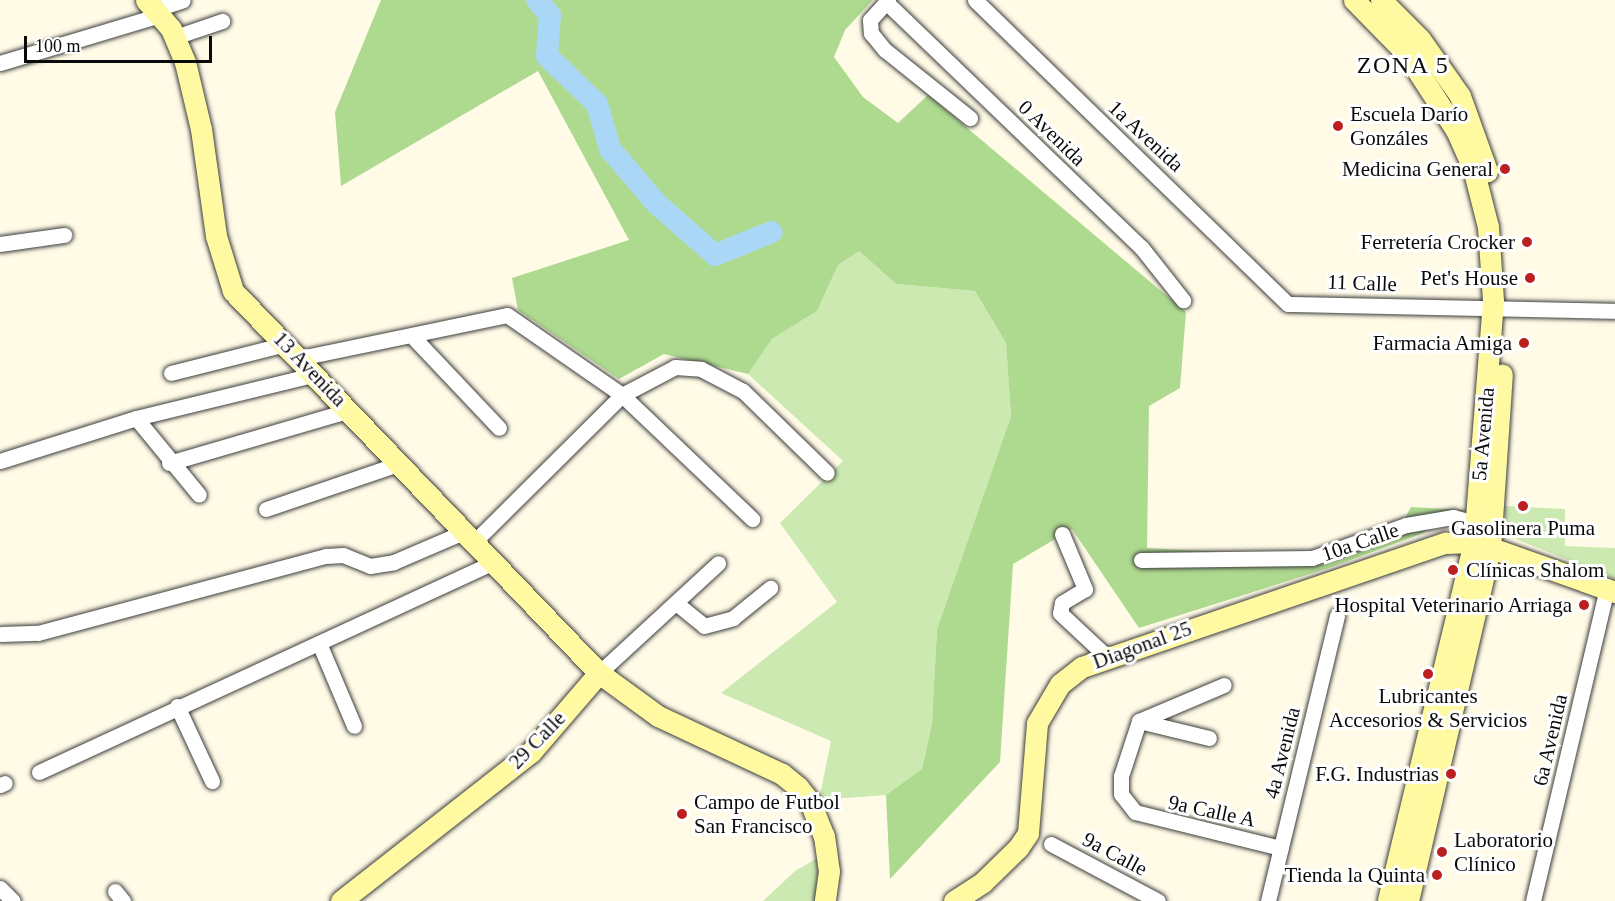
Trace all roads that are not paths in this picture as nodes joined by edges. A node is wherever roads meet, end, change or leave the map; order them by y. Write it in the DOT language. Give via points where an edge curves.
graph roads {
  1 [pos="183,0"];
  2 [pos="975,0"];
  3 [pos="1354,0"];
  4 [pos="1381,0"];
  5 [pos="887,1"];
  6 [pos="154,8"];
  7 [pos="222,21"];
  8 [pos="175,37"];
  9 [pos="0,63"];
  10 [pos="970,118"];
  11 [pos="64,236"];
  12 [pos="0,244"];
  13 [pos="1184,300"];
  14 [pos="1288,304"];
  15 [pos="1499,308"];
  16 [pos="1615,311"];
  17 [pos="413,336"];
  18 [pos="293,351"];
  19 [pos="171,373"];
  20 [pos="316,374"];
  21 [pos="622,395"];
  22 [pos="350,410"];
  23 [pos="136,418"];
  24 [pos="499,428"];
  25 [pos="0,461"];
  26 [pos="169,463"];
  27 [pos="401,463"];
  28 [pos="827,472"];
  29 [pos="199,495"];
  30 [pos="266,509"];
  31 [pos="752,519"];
  32 [pos="1062,534"];
  33 [pos="470,536"];
  34 [pos="1480,538"];
  35 [pos="1141,560"];
  36 [pos="494,562"];
  37 [pos="718,563"];
  38 [pos="770,588"];
  39 [pos="1611,591"];
  40 [pos="676,603"];
  41 [pos="1337,615"];
  42 [pos="1,634"];
  43 [pos="319,643"];
  44 [pos="1106,656"];
  45 [pos="598,672"];
  46 [pos="1224,686"];
  47 [pos="1446,699"];
  48 [pos="177,706"];
  49 [pos="1139,721"];
  50 [pos="354,726"];
  51 [pos="1209,738"];
  52 [pos="39,772"];
  53 [pos="212,781"];
  54 [pos="1051,844"];
  55 [pos="1281,848"];
  56 [pos="0,888"];
  57 [pos="13,901"];
  58 [pos="341,901"];
  59 [pos="825,901"];
  60 [pos="954,901"];
  61 [pos="1158,901"];
  62 [pos="1268,901"];
  63 [pos="1388,901"];
  64 [pos="1408,901"];
  65 [pos="1533,901"];
  1 -- 6 [label="street"];
  2 -- 14 [label="street, 1a Avenida"];
  3 -- 15 [label="main road, 5a Avenida" via="1406,53 1447,113 1473,168 1488,227"];
  4 -- 15 [label="main road, 5a Avenida" via="1420,39 1460,96 1472,124 1501,227"];
  5 -- 10 [label="street" via="870,20 871,33 885,50"];
  5 -- 13 [label="street, 0 Avenida" via="1141,247"];
  6 -- 8 [label="main road, 13 Avenida"];
  6 -- 9 [label="street"];
  7 -- 8 [label="street"];
  8 -- 18 [label="main road, 13 Avenida" via="199,119 223,268 233,291"];
  11 -- 12 [label="street"];
  14 -- 15 [label="street, 11 Calle"];
  15 -- 16 [label="street, 11 Calle"];
  15 -- 34 [label="main road, 5a Avenida"];
  15 -- 34 [label="main road, 5a Avenida"];
  17 -- 18 [label="street"];
  17 -- 21 [label="street" via="507,315"];
  17 -- 24 [label="street"];
  18 -- 19 [label="street"];
  18 -- 20 [label="main road, 13 Avenida"];
  20 -- 22 [label="main road, 13 Avenida"];
  20 -- 23 [label="street"];
  21 -- 28 [label="street" via="675,367 701,369 743,391"];
  21 -- 31 [label="street"];
  21 -- 33 [label="street"];
  22 -- 26 [label="street"];
  22 -- 27 [label="main road, 13 Avenida"];
  23 -- 25 [label="street"];
  23 -- 26 [label="street"];
  26 -- 29 [label="street"];
  27 -- 30 [label="street"];
  27 -- 33 [label="main road, 13 Avenida"];
  32 -- 44 [label="street" via="1085,590 1062,603 1060,613"];
  33 -- 36 [label="main road, 13 Avenida"];
  33 -- 42 [label="street" via="394,562 370,566 343,555 326,556 38,633"];
  34 -- 35 [label="street, 10a Calle" via="1453,517 1417,523 1341,551 1301,559 1209,556"];
  34 -- 39 [label="main road, 10a Calle"];
  34 -- 44 [label="main road, Diagonal 25" via="1445,543"];
  34 -- 47 [label="main road, 5a Avenida"];
  36 -- 43 [label="street"];
  36 -- 45 [label="main road, 13 Avenida"];
  37 -- 40 [label="street, 29 Calle"];
  38 -- 40 [label="street" via="733,618 711,625 704,626 690,618"];
  39 -- 65 [label="street, 6a Avenida"];
  40 -- 45 [label="street, 29 Calle"];
  41 -- 55 [label="street, 4a Avenida"];
  43 -- 48 [label="street"];
  43 -- 50 [label="street"];
  44 -- 60 [label="main road, Diagonal 25" via="1082,667 1060,684 1037,723 1028,833 983,882"];
  45 -- 58 [label="main road, 29 Calle" via="531,752"];
  45 -- 59 [label="main road" via="658,716 782,774 798,787 810,802 824,836 829,871"];
  46 -- 49 [label="street"];
  47 -- 63 [label="main road, 5a Avenida"];
  47 -- 64 [label="main road, 5a Avenida"];
  48 -- 52 [label="street"];
  48 -- 53 [label="street"];
  49 -- 51 [label="street"];
  49 -- 55 [label="street, 9a Calle A" via="1121,776 1120,794 1136,812"];
  54 -- 61 [label="street, 9a Calle"];
  55 -- 62 [label="street, 4a Avenida"];
  56 -- 57 [label="street"];
}
